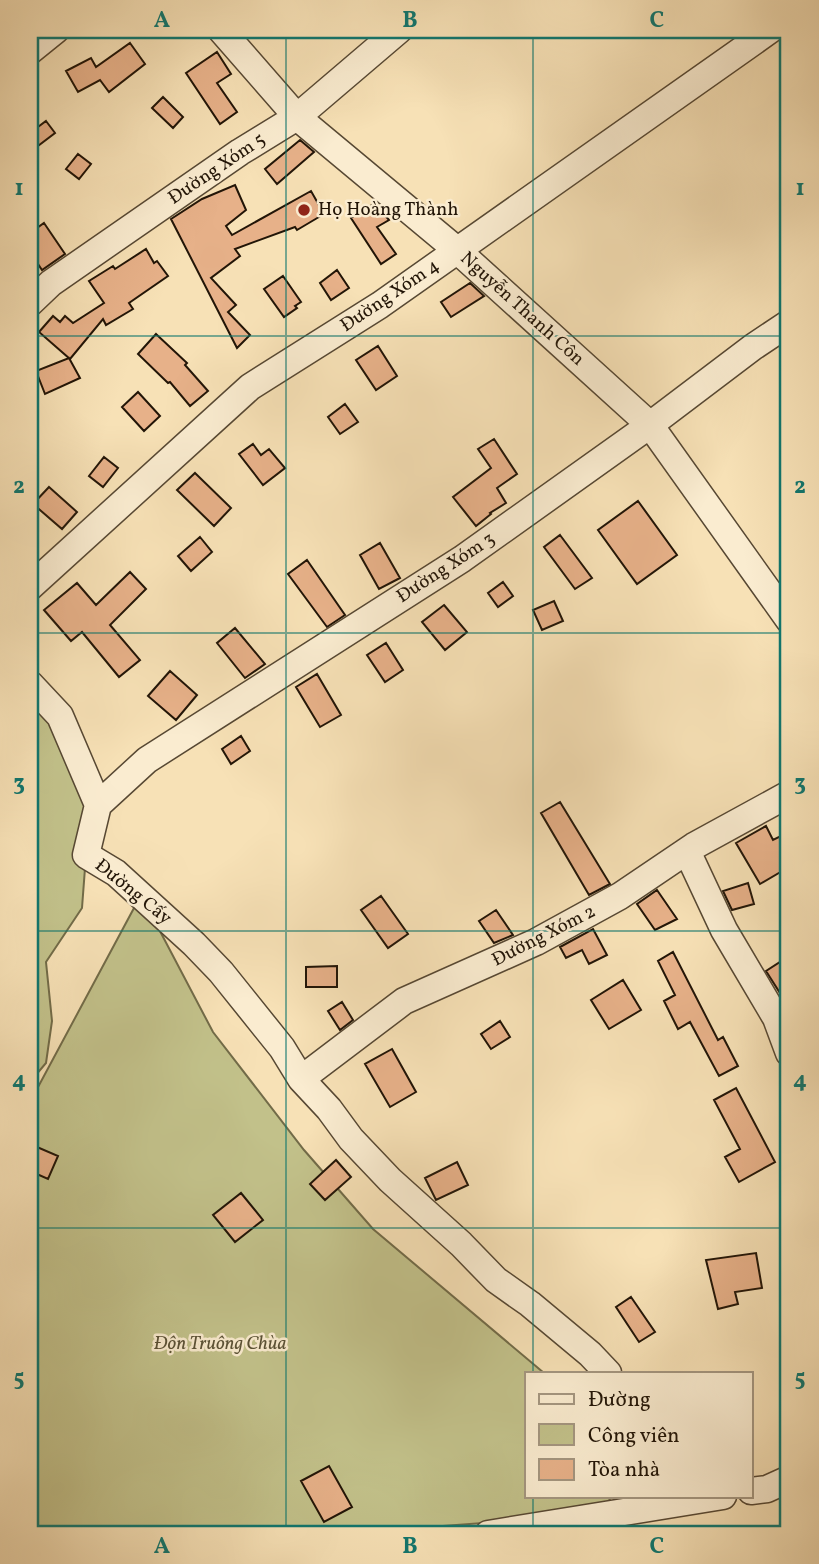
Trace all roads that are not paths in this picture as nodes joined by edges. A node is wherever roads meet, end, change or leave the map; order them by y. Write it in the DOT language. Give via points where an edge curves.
graph roads {
  1 [pos="56,30"];
  2 [pos="221,30"];
  3 [pos="399,30"];
  4 [pos="770,30"];
  5 [pos="30,51"];
  6 [pos="298,117"];
  7 [pos="458,251"];
  8 [pos="30,303"];
  9 [pos="789,323"];
  10 [pos="650,425"];
  11 [pos="30,587"];
  12 [pos="789,620"];
  13 [pos="30,684"];
  14 [pos="789,794"];
  15 [pos="98,805"];
  16 [pos="687,852"];
  17 [pos="782,1014"];
  18 [pos="789,1053"];
  19 [pos="300,1079"];
  20 [pos="607,1372"];
  21 [pos="789,1479"];
  22 [pos="752,1491"];
  23 [pos="684,1499"];
  24 [pos="488,1534"];
  1 -- 5 [label="street"];
  2 -- 6 [label="street, Nguyễn Thanh Côn"];
  3 -- 6 [label="street, Đường Xóm 5"];
  4 -- 7 [label="street, Đường Xóm 4"];
  6 -- 7 [label="street, Nguyễn Thanh Côn"];
  6 -- 8 [label="street, Đường Xóm 5" via="206,175 51,283"];
  7 -- 10 [label="street, Nguyễn Thanh Côn"];
  7 -- 11 [label="street, Đường Xóm 4" via="250,387"];
  9 -- 10 [label="street, Đường Xóm 3"];
  10 -- 12 [label="street, Nguyễn Thanh Côn"];
  10 -- 15 [label="street, Đường Xóm 3" via="463,559 147,760"];
  13 -- 15 [label="street" via="60,716"];
  14 -- 16 [label="street, Đường Xóm 2"];
  15 -- 19 [label="street, Đường Cấy" via="86,855 116,873 221,972 282,1048"];
  16 -- 17 [label="street" via="724,930"];
  16 -- 19 [label="street, Đường Xóm 2" via="536,942 404,1001"];
  17 -- 18 [label="street"];
  19 -- 20 [label="street" via="390,1180 496,1280"];
  21 -- 22 [label="street"];
  23 -- 24 [label="street"];
}
